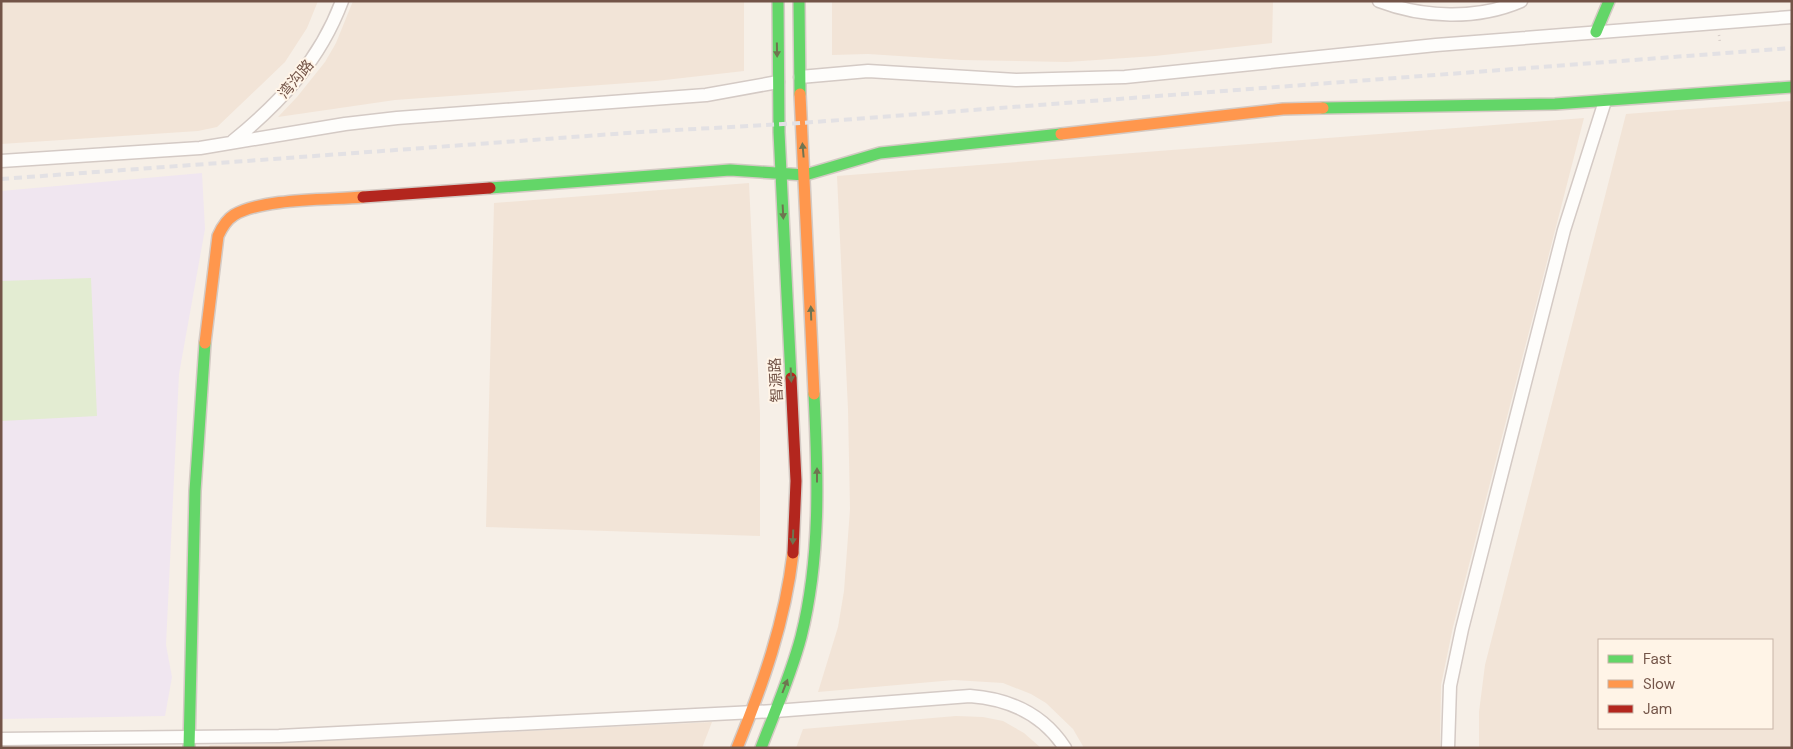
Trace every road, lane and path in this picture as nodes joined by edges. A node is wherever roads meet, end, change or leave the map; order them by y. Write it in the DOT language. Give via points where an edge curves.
graph roads {
  1 [pos="342,1"];
  2 [pos="778,1"];
  3 [pos="799,1"];
  4 [pos="1379,1"];
  5 [pos="1521,1"];
  6 [pos="1609,1"];
  7 [pos="1792,17"];
  8 [pos="1596,32"];
  9 [pos="800,77"];
  10 [pos="778,82"];
  11 [pos="1792,87"];
  12 [pos="1605,101"];
  13 [pos="231,143"];
  14 [pos="1,162"];
  15 [pos="781,175"];
  16 [pos="805,175"];
  17 [pos="775,711"];
  18 [pos="751,712"];
  19 [pos="1,739"];
  20 [pos="189,742"];
  21 [pos="737,748"];
  22 [pos="761,748"];
  23 [pos="1065,748"];
  24 [pos="1448,748"];
  1 -- 13 [label="street, 湾沟路" via="326,38 302,75"];
  2 -- 10 [label="street, 智源路, one-way"];
  3 -- 9 [label="street"];
  4 -- 5 [label="street" via="1424,12 1461,14 1498,9"];
  6 -- 8 [label="street"];
  7 -- 8 [label="street"];
  8 -- 9 [label="street" via="1256,62 1115,78 1016,80 868,71"];
  16 -- 9 [label="street, one-way"];
  10 -- 13 [label="street" via="706,95 397,118"];
  10 -- 15 [label="street, 智源路"];
  11 -- 12 [label="street"];
  12 -- 16 [label="street" via="1282,109 880,154"];
  12 -- 24 [label="street" via="1564,230 1460,637 1450,686"];
  13 -- 14 [label="street"];
  15 -- 16 [label="street"];
  15 -- 18 [label="street, 智源路, one-way" via="793,412 793,548 785,611"];
  15 -- 20 [label="street" via="730,170 271,204 241,211 229,218 218,236 213,271 198,444 190,612"];
  17 -- 16 [label="street, one-way" via="796,656 805,621 815,549 817,463"];
  17 -- 18 [label="street"];
  17 -- 22 [label="street"];
  17 -- 23 [label="street" via="954,696 985,697 1010,703 1030,713 1050,728"];
  18 -- 20 [label="street"];
  18 -- 21 [label="street, 智源路"];
  19 -- 20 [label="street"];
}
